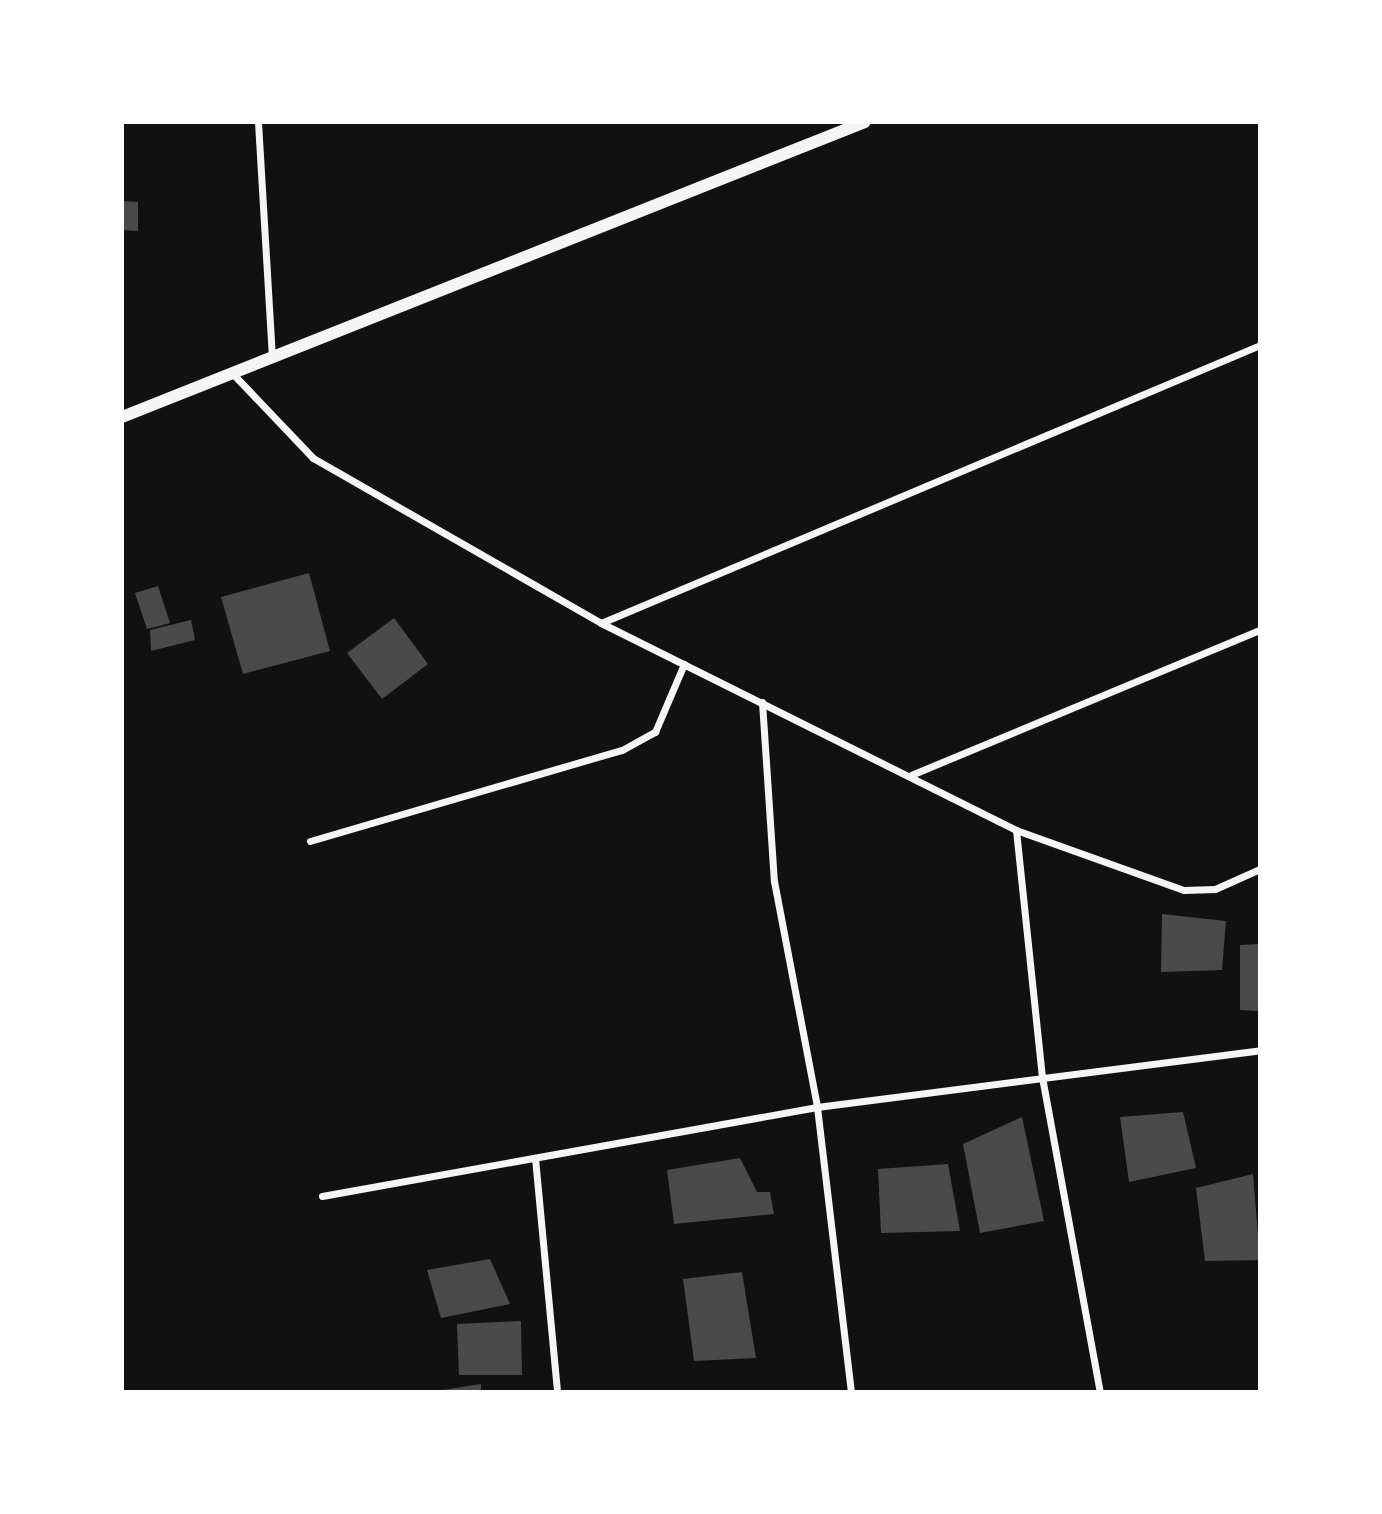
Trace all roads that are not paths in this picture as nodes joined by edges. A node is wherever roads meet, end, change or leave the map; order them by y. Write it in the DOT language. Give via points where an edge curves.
graph roads {
  1 [pos="258,122"];
  2 [pos="865,122"];
  3 [pos="1259,345"];
  4 [pos="272,358"];
  5 [pos="233,374"];
  6 [pos="122,417"];
  7 [pos="601,623"];
  8 [pos="1259,630"];
  9 [pos="684,664"];
  10 [pos="762,702"];
  11 [pos="911,775"];
  12 [pos="1016,830"];
  13 [pos="310,841"];
  14 [pos="1259,869"];
  15 [pos="1259,1050"];
  16 [pos="1042,1077"];
  17 [pos="817,1107"];
  18 [pos="535,1157"];
  19 [pos="322,1196"];
  20 [pos="557,1391"];
  21 [pos="850,1391"];
  22 [pos="1100,1391"];
  1 -- 4 [label="street"];
  2 -- 4 [label="street"];
  3 -- 7 [label="street"];
  4 -- 5 [label="street"];
  5 -- 6 [label="street"];
  5 -- 7 [label="street" via="313,458"];
  7 -- 9 [label="street"];
  8 -- 11 [label="street"];
  9 -- 10 [label="street"];
  9 -- 13 [label="street" via="655,732 622,750"];
  10 -- 11 [label="street"];
  10 -- 17 [label="street" via="774,881"];
  11 -- 12 [label="street"];
  12 -- 14 [label="street" via="1184,890 1215,889"];
  12 -- 16 [label="street"];
  15 -- 16 [label="street"];
  16 -- 17 [label="street"];
  16 -- 22 [label="street"];
  17 -- 18 [label="street"];
  17 -- 21 [label="street"];
  18 -- 19 [label="street"];
  18 -- 20 [label="street"];
}
